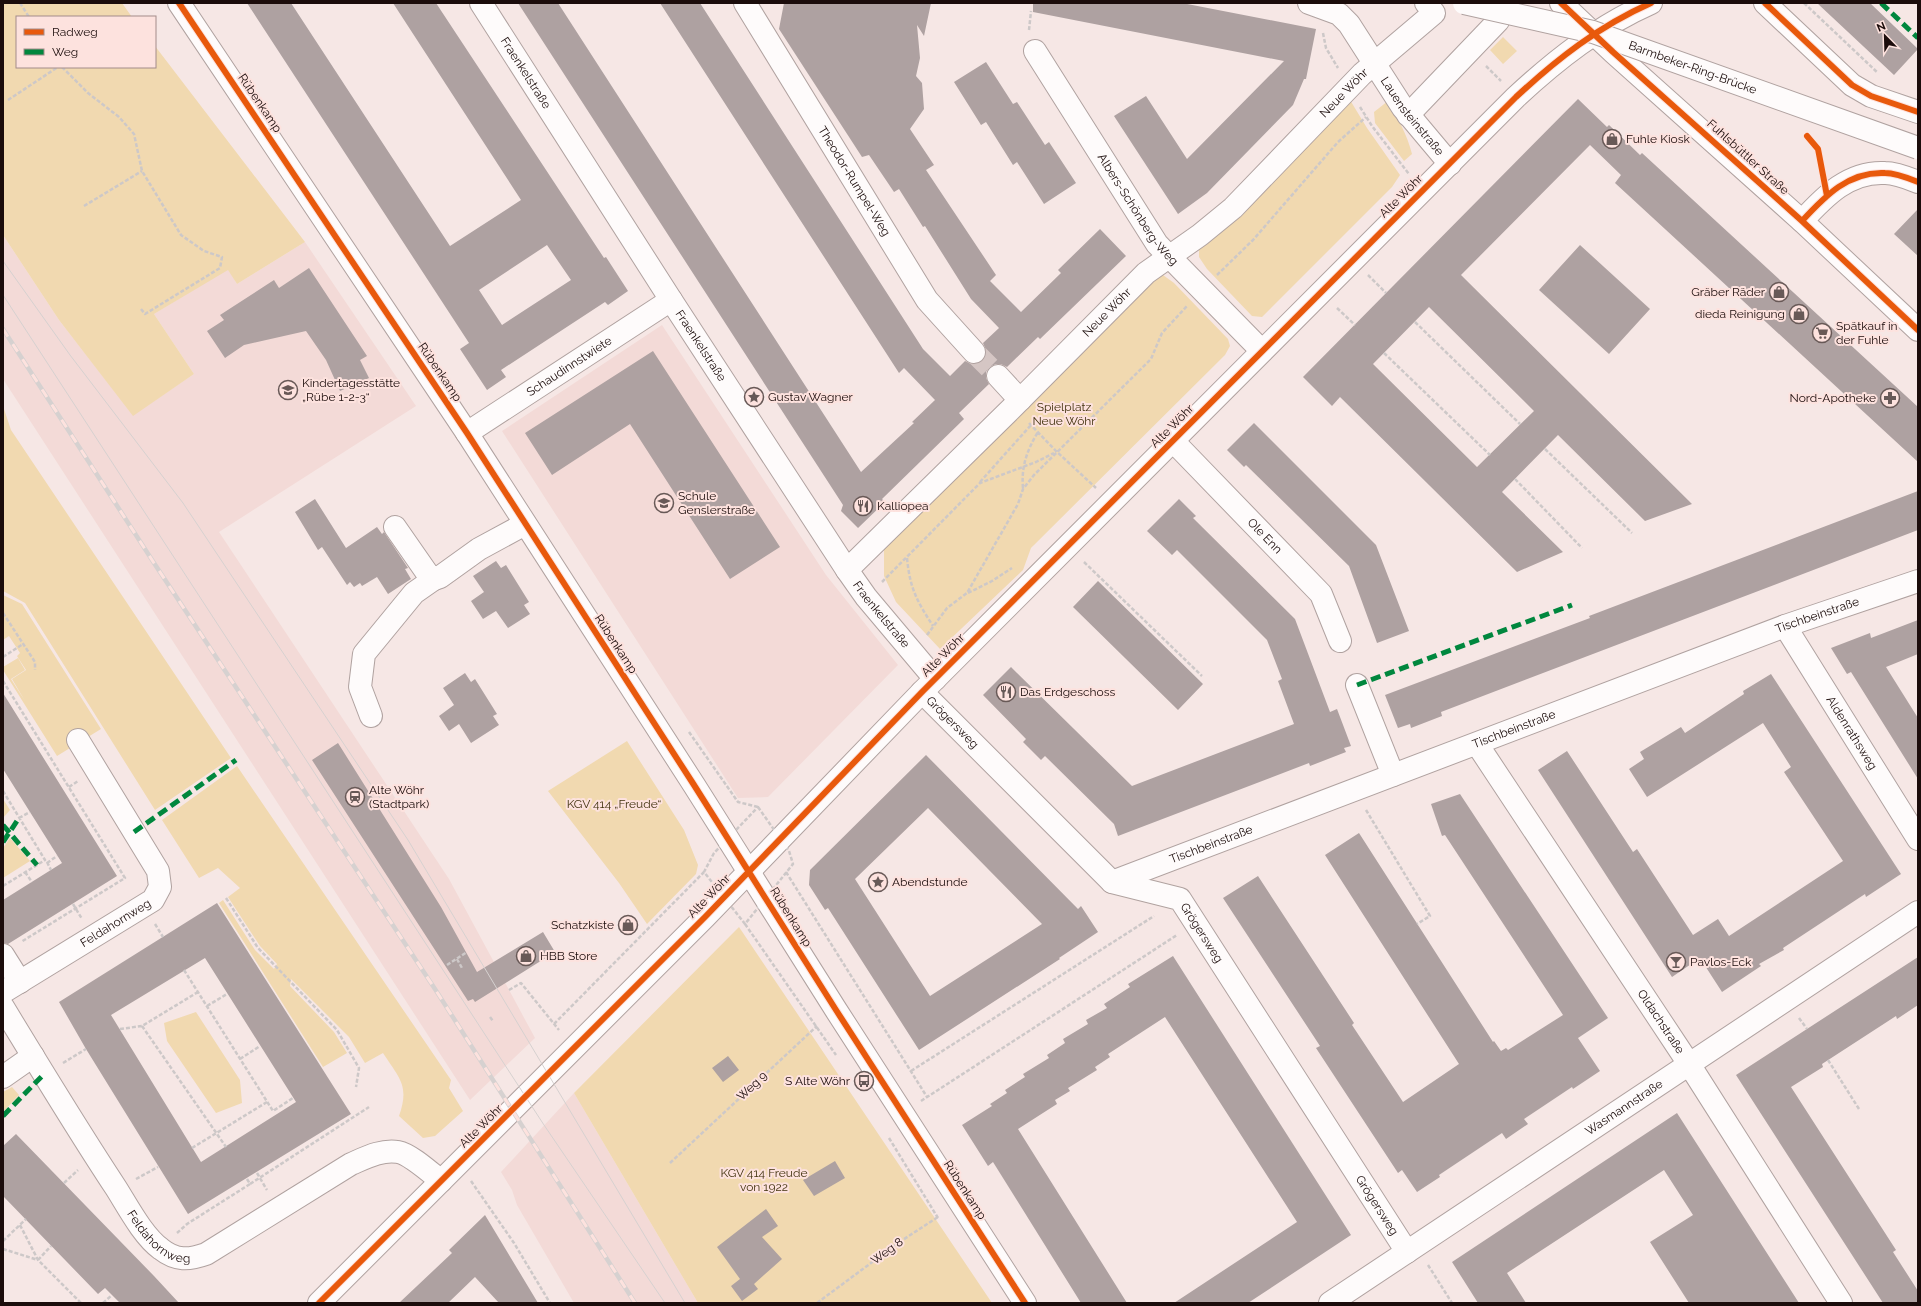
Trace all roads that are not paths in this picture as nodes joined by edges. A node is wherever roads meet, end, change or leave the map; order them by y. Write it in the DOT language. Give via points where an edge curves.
graph roads {
  1 [pos="179,3"];
  2 [pos="481,3"];
  3 [pos="745,3"];
  4 [pos="1309,3"];
  5 [pos="1426,3"];
  6 [pos="1464,3"];
  7 [pos="1506,3"];
  8 [pos="1562,3"];
  9 [pos="1651,3"];
  10 [pos="1765,3"];
  11 [pos="1594,34"];
  12 [pos="1035,51"];
  13 [pos="1374,65"];
  14 [pos="1918,112"];
  15 [pos="1408,116"];
  16 [pos="1918,148"];
  17 [pos="1450,164"];
  18 [pos="1918,182"];
  19 [pos="1802,221"];
  20 [pos="1168,256"];
  21 [pos="671,300"];
  22 [pos="1918,330"];
  23 [pos="1262,351"];
  24 [pos="974,352"];
  25 [pos="998,376"];
  26 [pos="1017,403"];
  27 [pos="467,433"];
  28 [pos="1173,441"];
  29 [pos="525,524"];
  30 [pos="395,528"];
  31 [pos="847,570"];
  32 [pos="434,579"];
  33 [pos="1918,581"];
  34 [pos="1785,626"];
  35 [pos="1340,641"];
  36 [pos="928,685"];
  37 [pos="1357,685"];
  38 [pos="371,716"];
  39 [pos="78,740"];
  40 [pos="1477,744"];
  41 [pos="1394,775"];
  42 [pos="1918,839"];
  43 [pos="748,870"];
  44 [pos="1112,882"];
  45 [pos="1918,912"];
  46 [pos="10,950"];
  47 [pos="11,987"];
  48 [pos="3,1007"];
  49 [pos="33,1056"];
  50 [pos="1689,1064"];
  51 [pos="3,1077"];
  52 [pos="441,1181"];
  53 [pos="1411,1249"];
  54 [pos="319,1303"];
  55 [pos="1025,1303"];
  56 [pos="1330,1303"];
  57 [pos="1841,1303"];
  1 -- 27 [label="street, Rübenkamp"];
  2 -- 21 [label="street, Fraenkelstraße"];
  3 -- 24 [label="street, Theodor-Rumpel-Weg" via="927,300"];
  4 -- 13 [label="street, Lauensteinstraße" via="1339,14 1349,24"];
  5 -- 13 [label="street, Neue Wöhr" via="1434,12"];
  6 -- 16 [label="street, Barmbeker-Ring-Brücke, bridge" via="1593,32"];
  7 -- 15 [label="street" via="1498,21"];
  8 -- 11 [label="street, Fuhlsbüttler Straße"];
  9 -- 11 [label="street, Alte Wöhr"];
  10 -- 14 [label="street" via="1852,85 1871,96"];
  11 -- 17 [label="street, Alte Wöhr" via="1550,65"];
  11 -- 19 [label="street, Fuhlsbüttler Straße"];
  12 -- 20 [label="street, Albers-Schönberg-Weg" via="1149,232"];
  13 -- 15 [label="street, Lauensteinstraße"];
  13 -- 20 [label="street, Neue Wöhr" via="1348,88 1232,208 1200,235"];
  15 -- 17 [label="street, Lauensteinstraße"];
  17 -- 23 [label="street, Alte Wöhr"];
  18 -- 19 [label="street" via="1886,173 1858,176 1842,183"];
  19 -- 22 [label="street, Fuhlsbüttler Straße"];
  20 -- 23 [label="street, Albers-Schönberg-Weg"];
  20 -- 26 [label="street, Neue Wöhr" via="1146,273"];
  21 -- 27 [label="street, Schaudinnstwiete"];
  21 -- 31 [label="street, Fraenkelstraße"];
  23 -- 28 [label="street, Alte Wöhr"];
  25 -- 26 [label="street"];
  26 -- 31 [label="street, Neue Wöhr"];
  27 -- 29 [label="street, Rübenkamp"];
  28 -- 35 [label="street, Ole Enn" via="1321,594"];
  28 -- 36 [label="street, Alte Wöhr"];
  29 -- 32 [label="street" via="479,549"];
  29 -- 43 [label="street, Rübenkamp"];
  30 -- 32 [label="street"];
  31 -- 36 [label="street, Fraenkelstraße" via="914,654"];
  32 -- 38 [label="street" via="414,593 364,654 360,687"];
  33 -- 34 [label="street, Tischbeinstraße"];
  34 -- 40 [label="street, Tischbeinstraße"];
  34 -- 42 [label="street, Aldenrathsweg"];
  36 -- 43 [label="street, Alte Wöhr"];
  36 -- 44 [label="street, Grögersweg"];
  37 -- 41 [label="street"];
  39 -- 47 [label="street, Feldahornweg" via="158,871 160,887 153,900"];
  40 -- 41 [label="street, Tischbeinstraße"];
  40 -- 50 [label="street, Oldachstraße"];
  41 -- 44 [label="street, Tischbeinstraße"];
  43 -- 52 [label="street, Alte Wöhr"];
  43 -- 55 [label="street, Rübenkamp"];
  44 -- 53 [label="street, Grögersweg" via="1180,899"];
  45 -- 50 [label="street, Wasmannstraße"];
  46 -- 47 [label="street"];
  48 -- 49 [label="street, Feldahornweg"];
  49 -- 51 [label="street"];
  49 -- 52 [label="street, Feldahornweg" via="136,1221 160,1249 181,1260 206,1254 351,1164 374,1154 398,1152"];
  50 -- 53 [label="street, Wasmannstraße"];
  50 -- 57 [label="street, Oldachstraße"];
  52 -- 54 [label="street, Alte Wöhr"];
  53 -- 56 [label="street, Wasmannstraße"];
}
